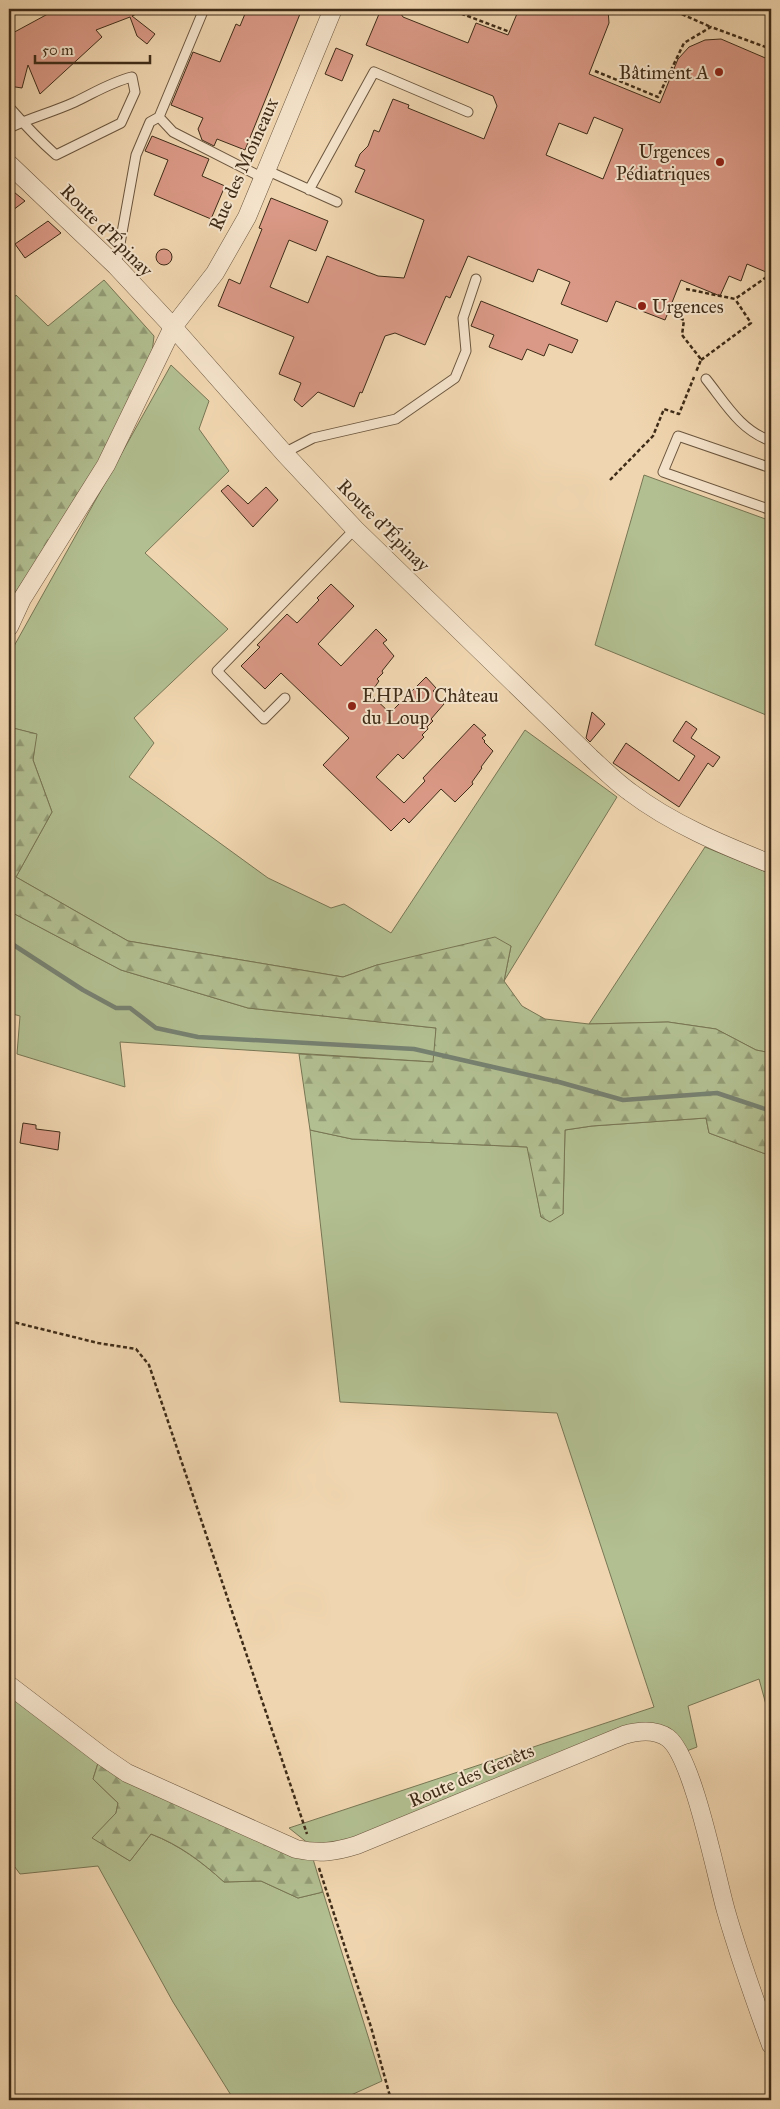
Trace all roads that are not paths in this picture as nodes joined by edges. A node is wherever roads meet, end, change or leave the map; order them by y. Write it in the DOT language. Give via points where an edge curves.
graph roads {
  1 [pos="15,9"];
  2 [pos="204,9"];
  3 [pos="333,9"];
  4 [pos="9,12"];
  5 [pos="9,107"];
  6 [pos="468,112"];
  7 [pos="159,117"];
  8 [pos="22,122"];
  9 [pos="9,128"];
  10 [pos="9,164"];
  11 [pos="264,174"];
  12 [pos="309,190"];
  13 [pos="336,202"];
  14 [pos="116,266"];
  15 [pos="476,280"];
  16 [pos="173,327"];
  17 [pos="706,379"];
  18 [pos="771,441"];
  19 [pos="284,453"];
  20 [pos="771,468"];
  21 [pos="771,510"];
  22 [pos="355,529"];
  23 [pos="9,627"];
  24 [pos="285,698"];
  25 [pos="771,864"];
  26 [pos="9,1685"];
  27 [pos="771,2045"];
  1 -- 4 [label="lane"];
  2 -- 7 [label="lane"];
  3 -- 11 [label="street, Rue des Moineaux"];
  5 -- 8 [label="lane"];
  6 -- 12 [label="lane" via="374,72"];
  7 -- 11 [label="lane" via="173,132"];
  7 -- 14 [label="lane" via="150,122 136,155"];
  8 -- 8 [label="lane" via="75,102 116,80 132,77 135,92 121,123 56,155"];
  8 -- 9 [label="lane"];
  10 -- 14 [label="street, Route d'Épinay"];
  11 -- 12 [label="lane"];
  11 -- 16 [label="street, Rue des Moineaux" via="247,217 215,273"];
  12 -- 13 [label="lane"];
  14 -- 16 [label="street, Route d'Épinay"];
  15 -- 19 [label="lane" via="463,318 466,351 455,378 396,419 313,438"];
  16 -- 19 [label="street, Route d'Épinay"];
  16 -- 23 [label="street, Rue des Moineaux" via="106,465 22,599"];
  17 -- 18 [label="lane" via="742,425"];
  19 -- 22 [label="street, Route d'Épinay"];
  20 -- 21 [label="lane" via="678,436 663,472"];
  22 -- 24 [label="lane" via="217,672 264,719"];
  22 -- 25 [label="street, Route d'Épinay" via="549,719 630,793 703,835"];
  26 -- 27 [label="street, Route des Genêts" via="127,1773 296,1849 314,1853 331,1853 357,1845 624,1735 644,1731 668,1738 680,1754 690,1777 726,1910"];
}
